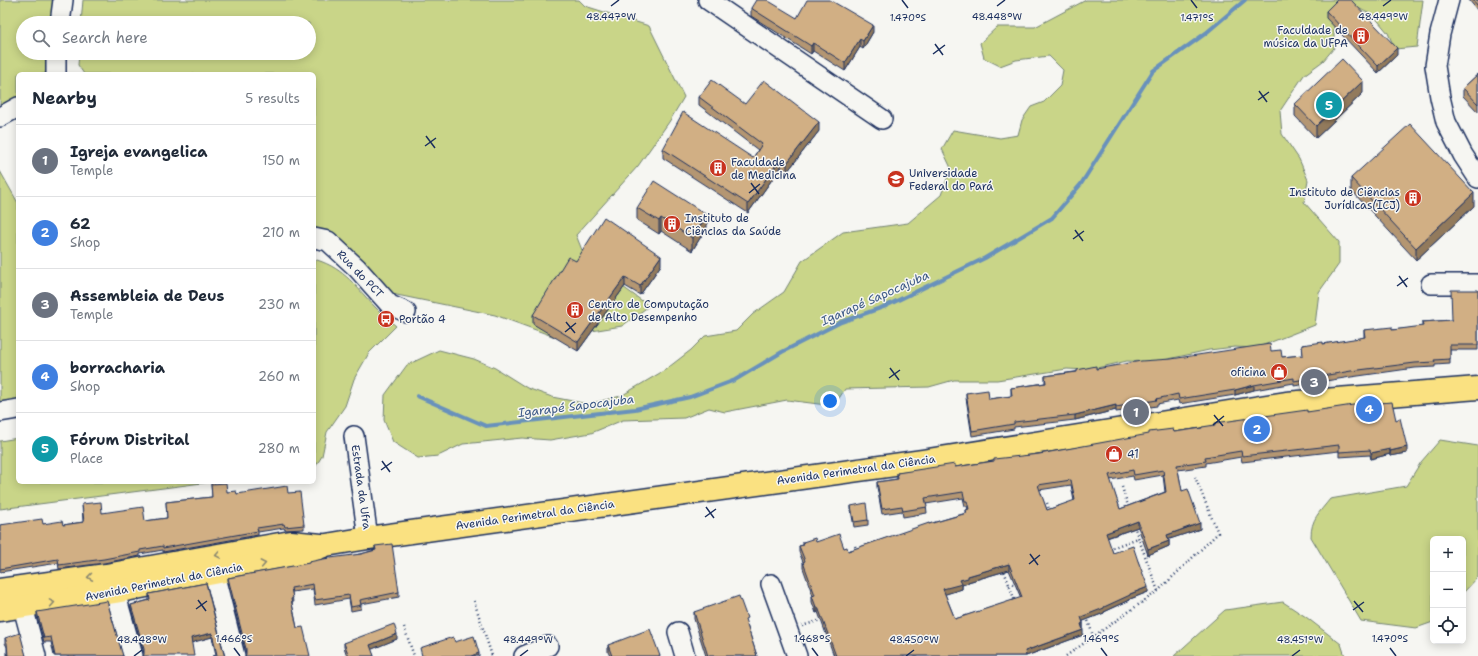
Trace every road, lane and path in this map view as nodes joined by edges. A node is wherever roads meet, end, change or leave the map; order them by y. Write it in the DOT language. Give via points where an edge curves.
graph roads {
  1 [pos="63,0"];
  2 [pos="708,0"];
  3 [pos="1449,0"];
  4 [pos="61,16"];
  5 [pos="56,60"];
  6 [pos="56,72"];
  7 [pos="16,108"];
  8 [pos="0,117"];
  9 [pos="882,119"];
  10 [pos="1478,178"];
  11 [pos="316,238"];
  12 [pos="1431,284"];
  13 [pos="1478,284"];
  14 [pos="406,312"];
  15 [pos="1478,388"];
  16 [pos="1386,395"];
  17 [pos="1478,403"];
  18 [pos="16,409"];
  19 [pos="0,412"];
  20 [pos="354,436"];
  21 [pos="1195,477"];
  22 [pos="1122,487"];
  23 [pos="1047,503"];
  24 [pos="1052,516"];
  25 [pos="1131,516"];
  26 [pos="1133,524"];
  27 [pos="368,538"];
  28 [pos="1138,538"];
  29 [pos="326,545"];
  30 [pos="855,546"];
  31 [pos="1103,551"];
  32 [pos="858,553"];
  33 [pos="1002,565"];
  34 [pos="214,573"];
  35 [pos="1024,580"];
  36 [pos="771,584"];
  37 [pos="1009,586"];
  38 [pos="0,590"];
  39 [pos="1158,591"];
  40 [pos="115,592"];
  41 [pos="474,601"];
  42 [pos="23,607"];
  43 [pos="1017,607"];
  44 [pos="0,610"];
  45 [pos="1086,614"];
  46 [pos="826,618"];
  47 [pos="404,627"];
  48 [pos="788,630"];
  49 [pos="678,632"];
  50 [pos="1093,636"];
  51 [pos="548,646"];
  52 [pos="794,655"];
  53 [pos="36,656"];
  54 [pos="133,656"];
  55 [pos="235,656"];
  56 [pos="414,656"];
  57 [pos="492,656"];
  58 [pos="524,656"];
  59 [pos="685,656"];
  60 [pos="1066,656"];
  1 -- 4 [label="street"];
  2 -- 9 [label="street"];
  3 -- 10 [label="street" via="1435,66 1440,97 1446,122"];
  5 -- 6 [label="street"];
  7 -- 8 [label="street"];
  11 -- 14 [label="street, Rua do PCT" via="328,241 390,305"];
  12 -- 13 [label="street"];
  15 -- 16 [label="main road, Avenida Perimetral da Ciência"];
  16 -- 17 [label="main road, Avenida Perimetral da Ciência"];
  16 -- 27 [label="main road, Avenida Perimetral da Ciência" via="1286,404 923,461"];
  18 -- 19 [label="street"];
  20 -- 27 [label="street, Estrada da Ufra"];
  21 -- 39 [label="path" via="1218,533"];
  22 -- 25 [label="path"];
  23 -- 24 [label="path"];
  26 -- 28 [label="path"];
  27 -- 29 [label="main road, Avenida Perimetral da Ciência"];
  28 -- 31 [label="path"];
  28 -- 39 [label="path"];
  34 -- 29 [label="main road, Avenida Perimetral da Ciência, one-way" via="293,558"];
  29 -- 38 [label="main road, Avenida Perimetral da Ciência, one-way" via="291,542 106,575"];
  30 -- 32 [label="path"];
  33 -- 37 [label="path"];
  34 -- 40 [label="main road, Avenida Perimetral da Ciência"];
  34 -- 55 [label="street"];
  35 -- 37 [label="path"];
  36 -- 48 [label="street"];
  37 -- 43 [label="path"];
  39 -- 50 [label="path"];
  42 -- 40 [label="main road, Avenida Perimetral da Ciência, one-way"];
  40 -- 54 [label="street"];
  41 -- 57 [label="path"];
  42 -- 44 [label="main road, Avenida Perimetral da Ciência"];
  42 -- 53 [label="street"];
  45 -- 50 [label="path"];
  46 -- 48 [label="path"];
  47 -- 56 [label="path"];
  48 -- 52 [label="street"];
  49 -- 59 [label="street"];
  50 -- 60 [label="path"];
  51 -- 58 [label="street"];
}
